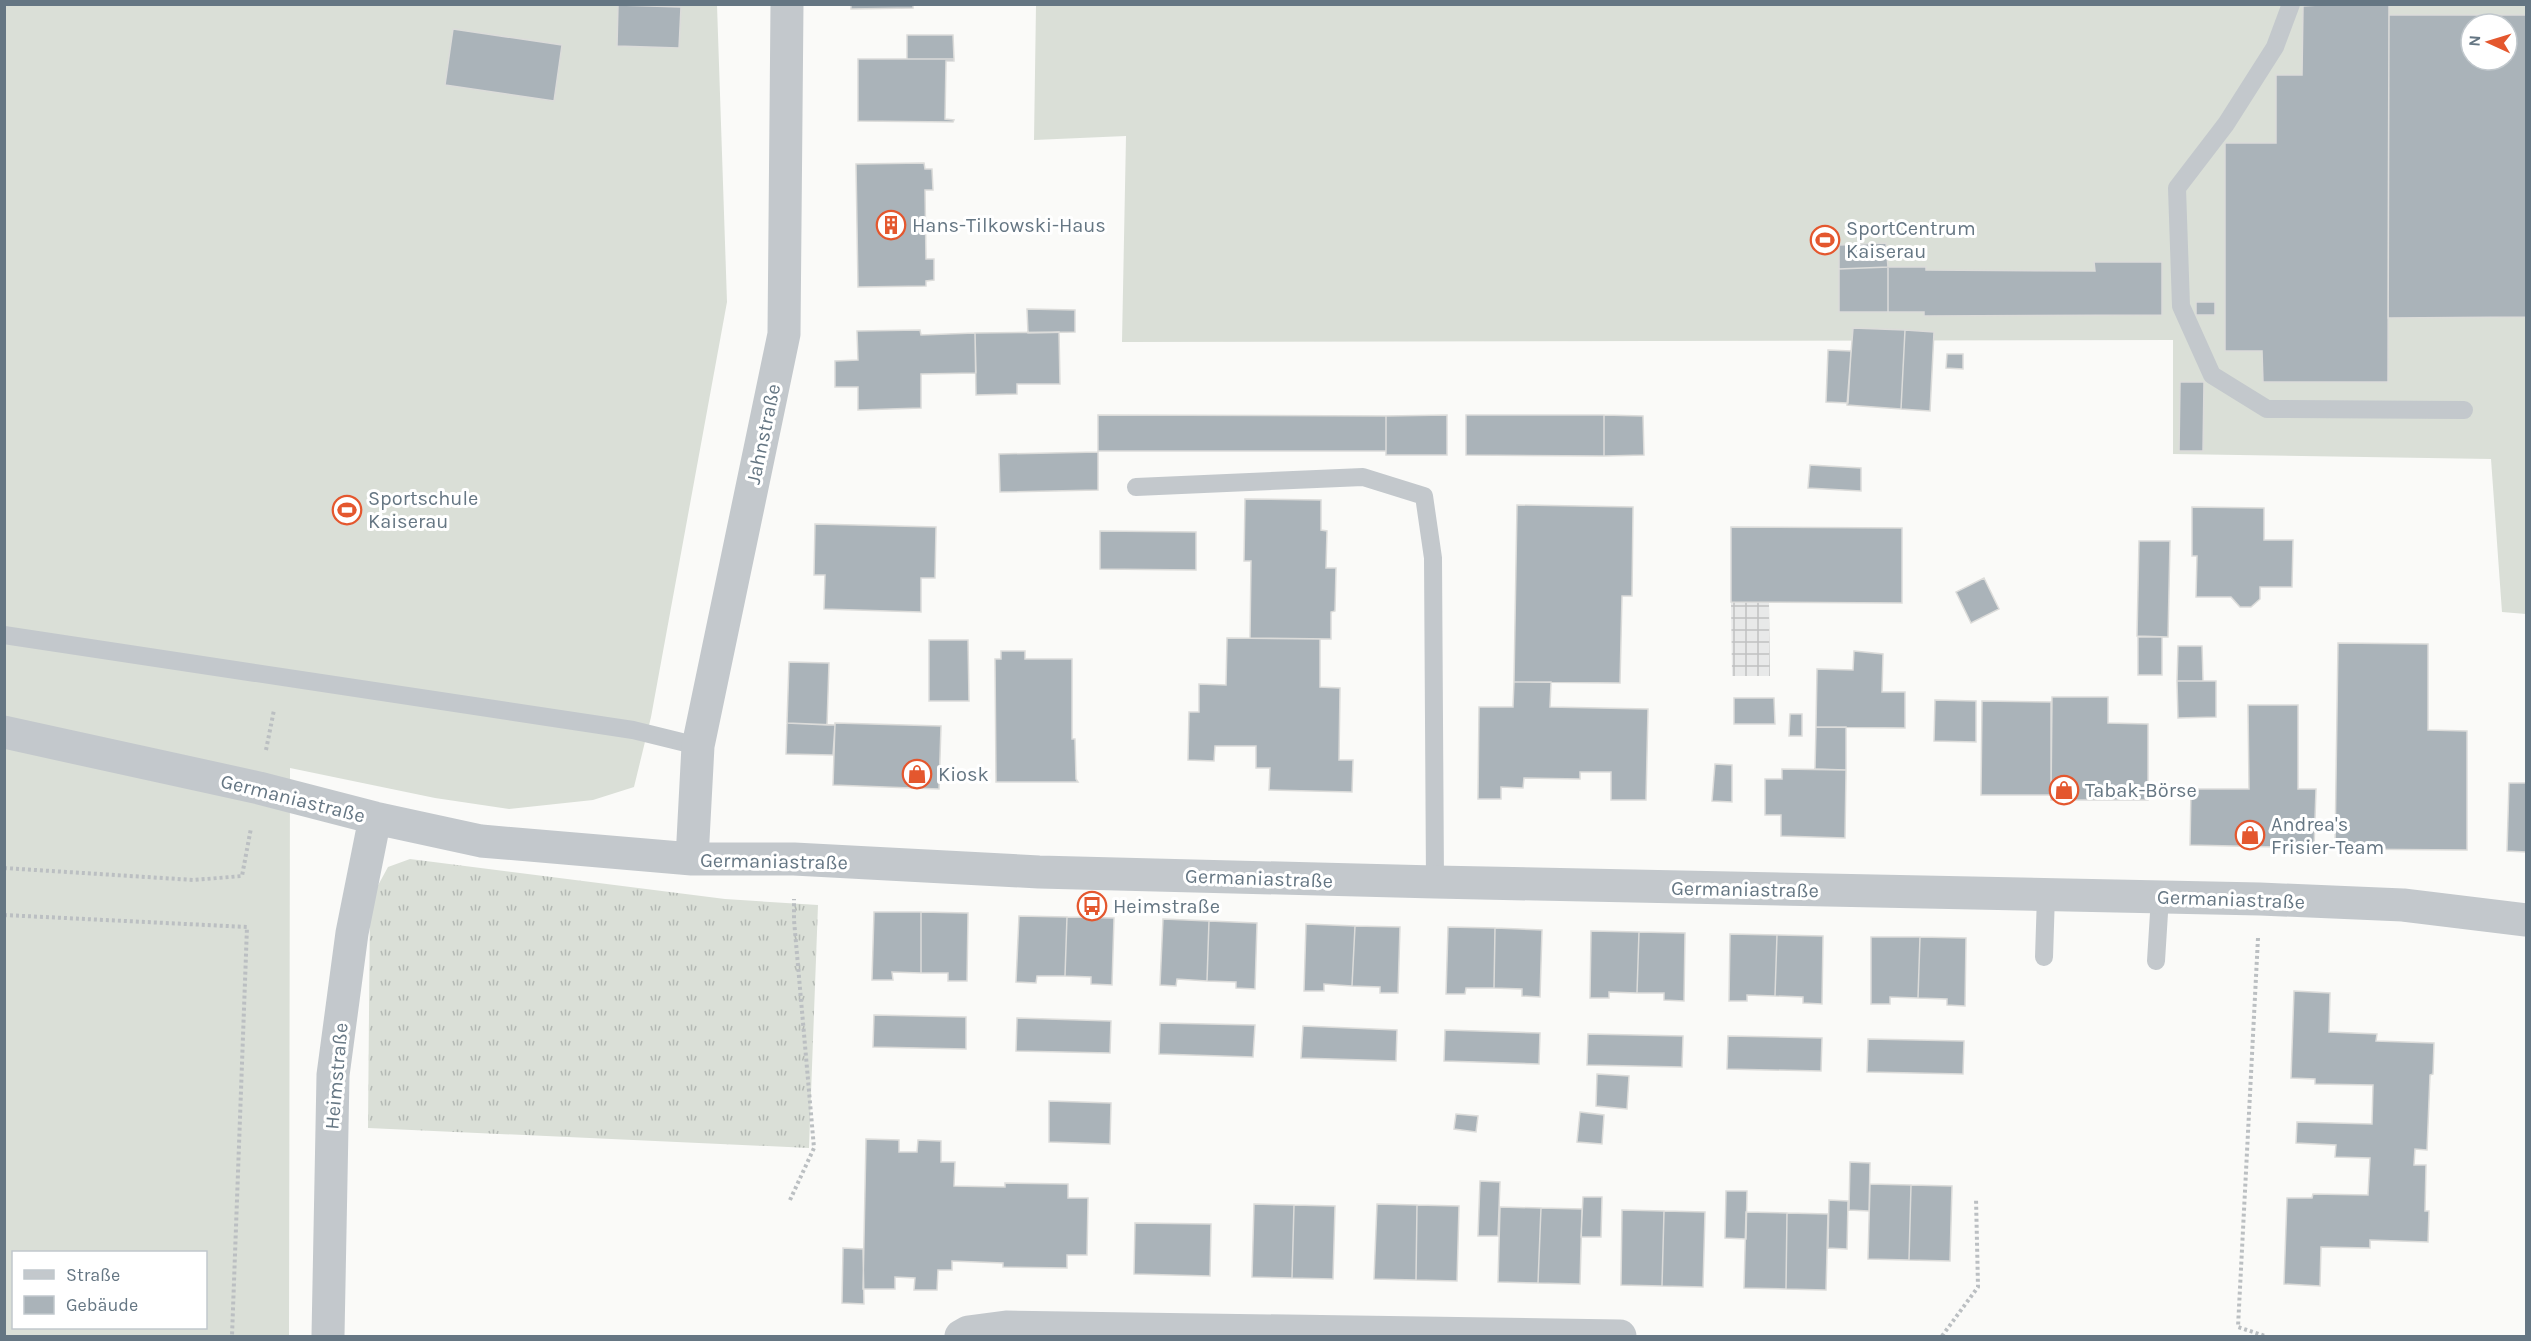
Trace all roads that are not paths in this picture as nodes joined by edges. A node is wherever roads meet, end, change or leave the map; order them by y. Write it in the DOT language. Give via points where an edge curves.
graph roads {
  1 [pos="787,4"];
  2 [pos="2291,4"];
  3 [pos="2464,410"];
  4 [pos="1136,487"];
  5 [pos="4,635"];
  6 [pos="4,732"];
  7 [pos="698,746"];
  8 [pos="375,818"];
  9 [pos="692,859"];
  10 [pos="1435,882"];
  11 [pos="2046,895"];
  12 [pos="2160,897"];
  13 [pos="2526,920"];
  14 [pos="2044,957"];
  15 [pos="2156,961"];
  16 [pos="328,1336"];
  17 [pos="961,1336"];
  18 [pos="1620,1336"];
  1 -- 7 [label="street, Jahnstraße" via="784,334"];
  2 -- 3 [label="lane" via="2275,47 2178,189 2181,306 2212,375 2267,410"];
  4 -- 10 [label="lane" via="1363,477 1424,496 1432,558"];
  5 -- 7 [label="lane" via="633,730"];
  6 -- 8 [label="street, Germaniastraße" via="259,788"];
  7 -- 9 [label="street, Jahnstraße"];
  8 -- 9 [label="street, Germaniastraße" via="481,841"];
  8 -- 16 [label="street, Heimstraße" via="352,933 333,1075"];
  9 -- 10 [label="street, Germaniastraße" via="794,859 1039,872"];
  10 -- 11 [label="street, Germaniastraße"];
  11 -- 12 [label="street, Germaniastraße"];
  11 -- 14 [label="lane"];
  12 -- 13 [label="street, Germaniastraße" via="2403,905"];
  12 -- 15 [label="lane"];
  17 -- 18 [label="street" via="1006,1326"];
}
